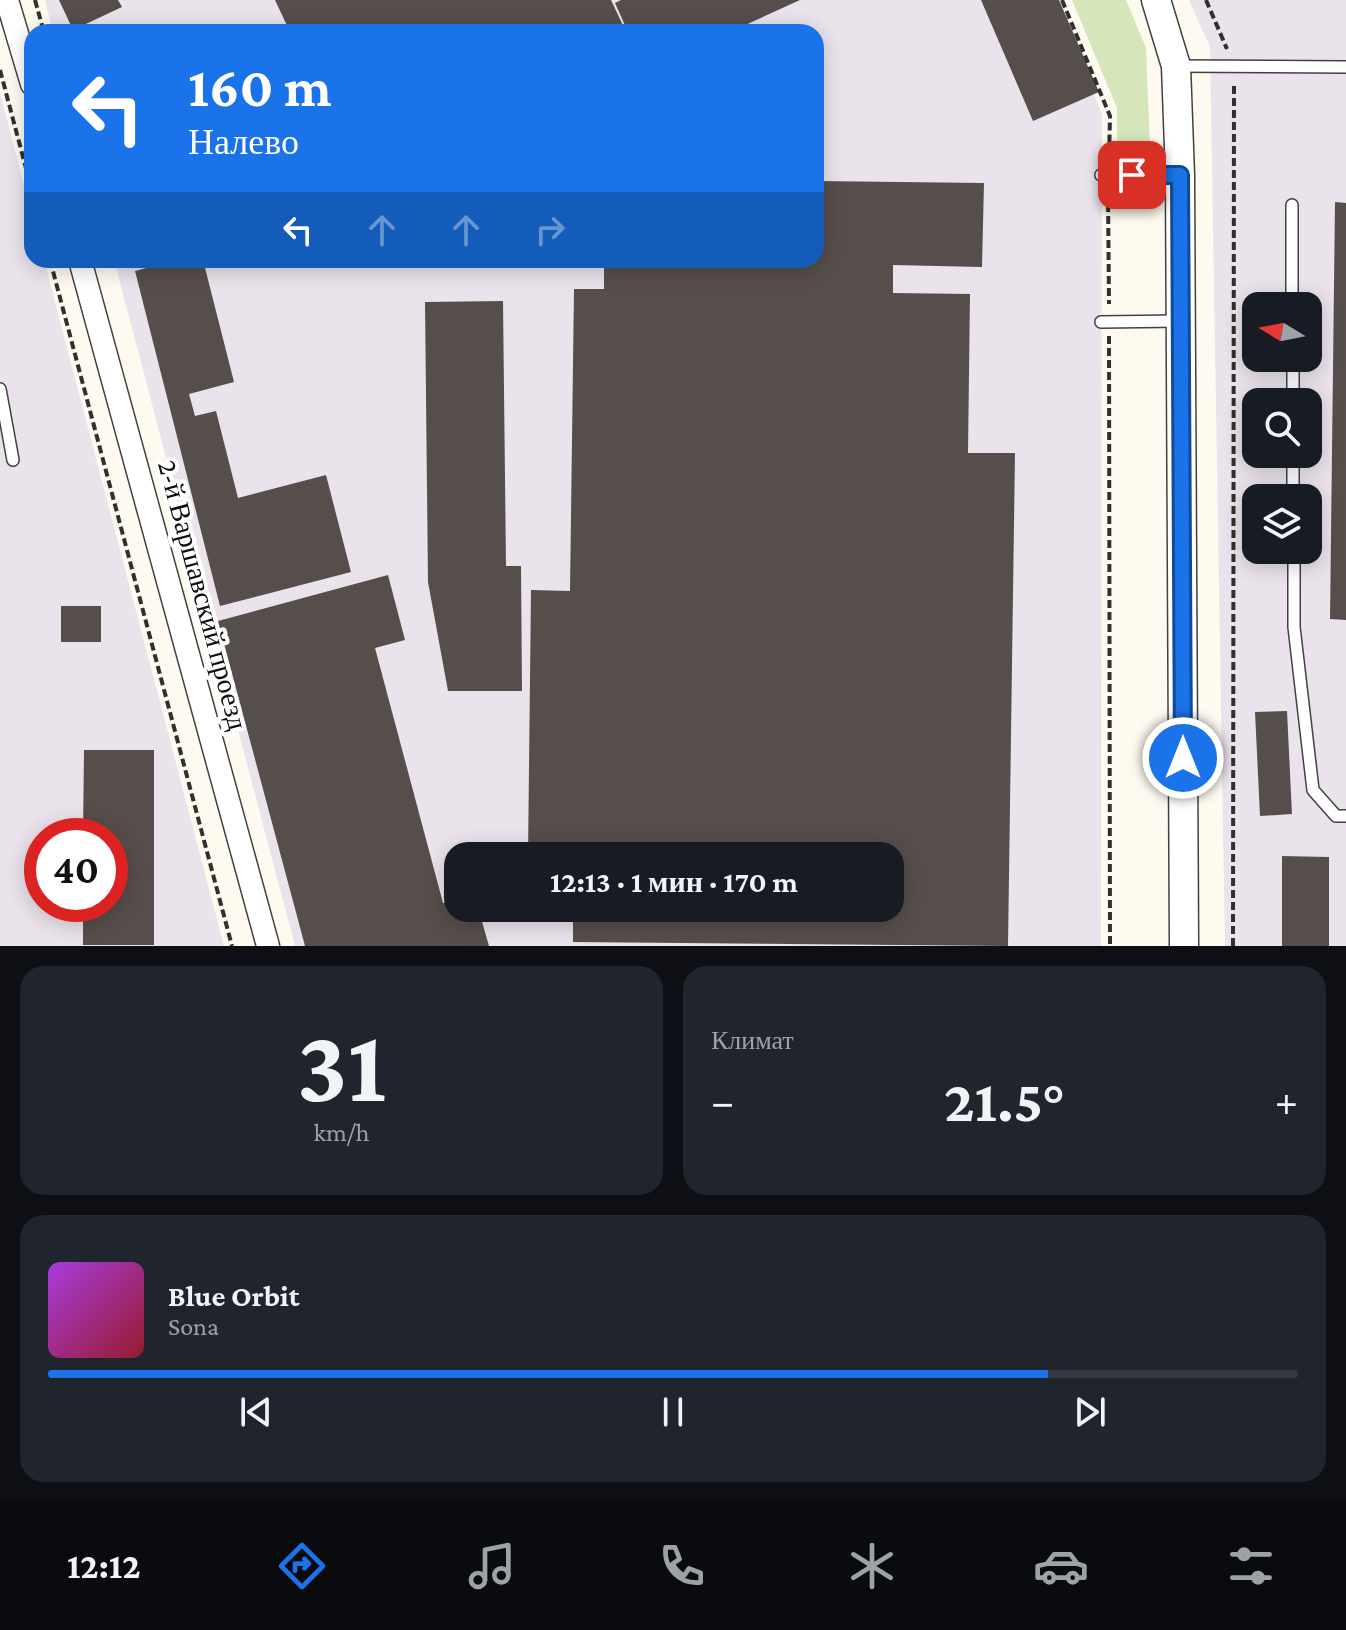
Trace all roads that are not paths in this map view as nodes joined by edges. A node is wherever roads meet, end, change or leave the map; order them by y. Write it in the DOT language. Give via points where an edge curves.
graph roads {
  1 [pos="7,0"];
  2 [pos="1156,0"];
  3 [pos="24,57"];
  4 [pos="1176,66"];
  5 [pos="1346,67"];
  6 [pos="1105,175"];
  7 [pos="1180,175"];
  8 [pos="1292,205"];
  9 [pos="82,268"];
  10 [pos="1292,292"];
  11 [pos="1181,321"];
  12 [pos="1105,322"];
  13 [pos="0,389"];
  14 [pos="13,460"];
  15 [pos="1294,564"];
  16 [pos="1346,816"];
  17 [pos="268,946"];
  18 [pos="1184,946"];
  1 -- 3 [label="street"];
  2 -- 4 [label="street"];
  4 -- 5 [label="lane"];
  4 -- 7 [label="street"];
  6 -- 7 [label="lane"];
  7 -- 11 [label="street"];
  8 -- 10 [label="lane"];
  9 -- 17 [label="street, 2-й Варшавский проезд"];
  11 -- 12 [label="lane"];
  11 -- 18 [label="street"];
  13 -- 14 [label="lane"];
  15 -- 16 [label="lane" via="1294,627 1313,790 1336,816"];
}
